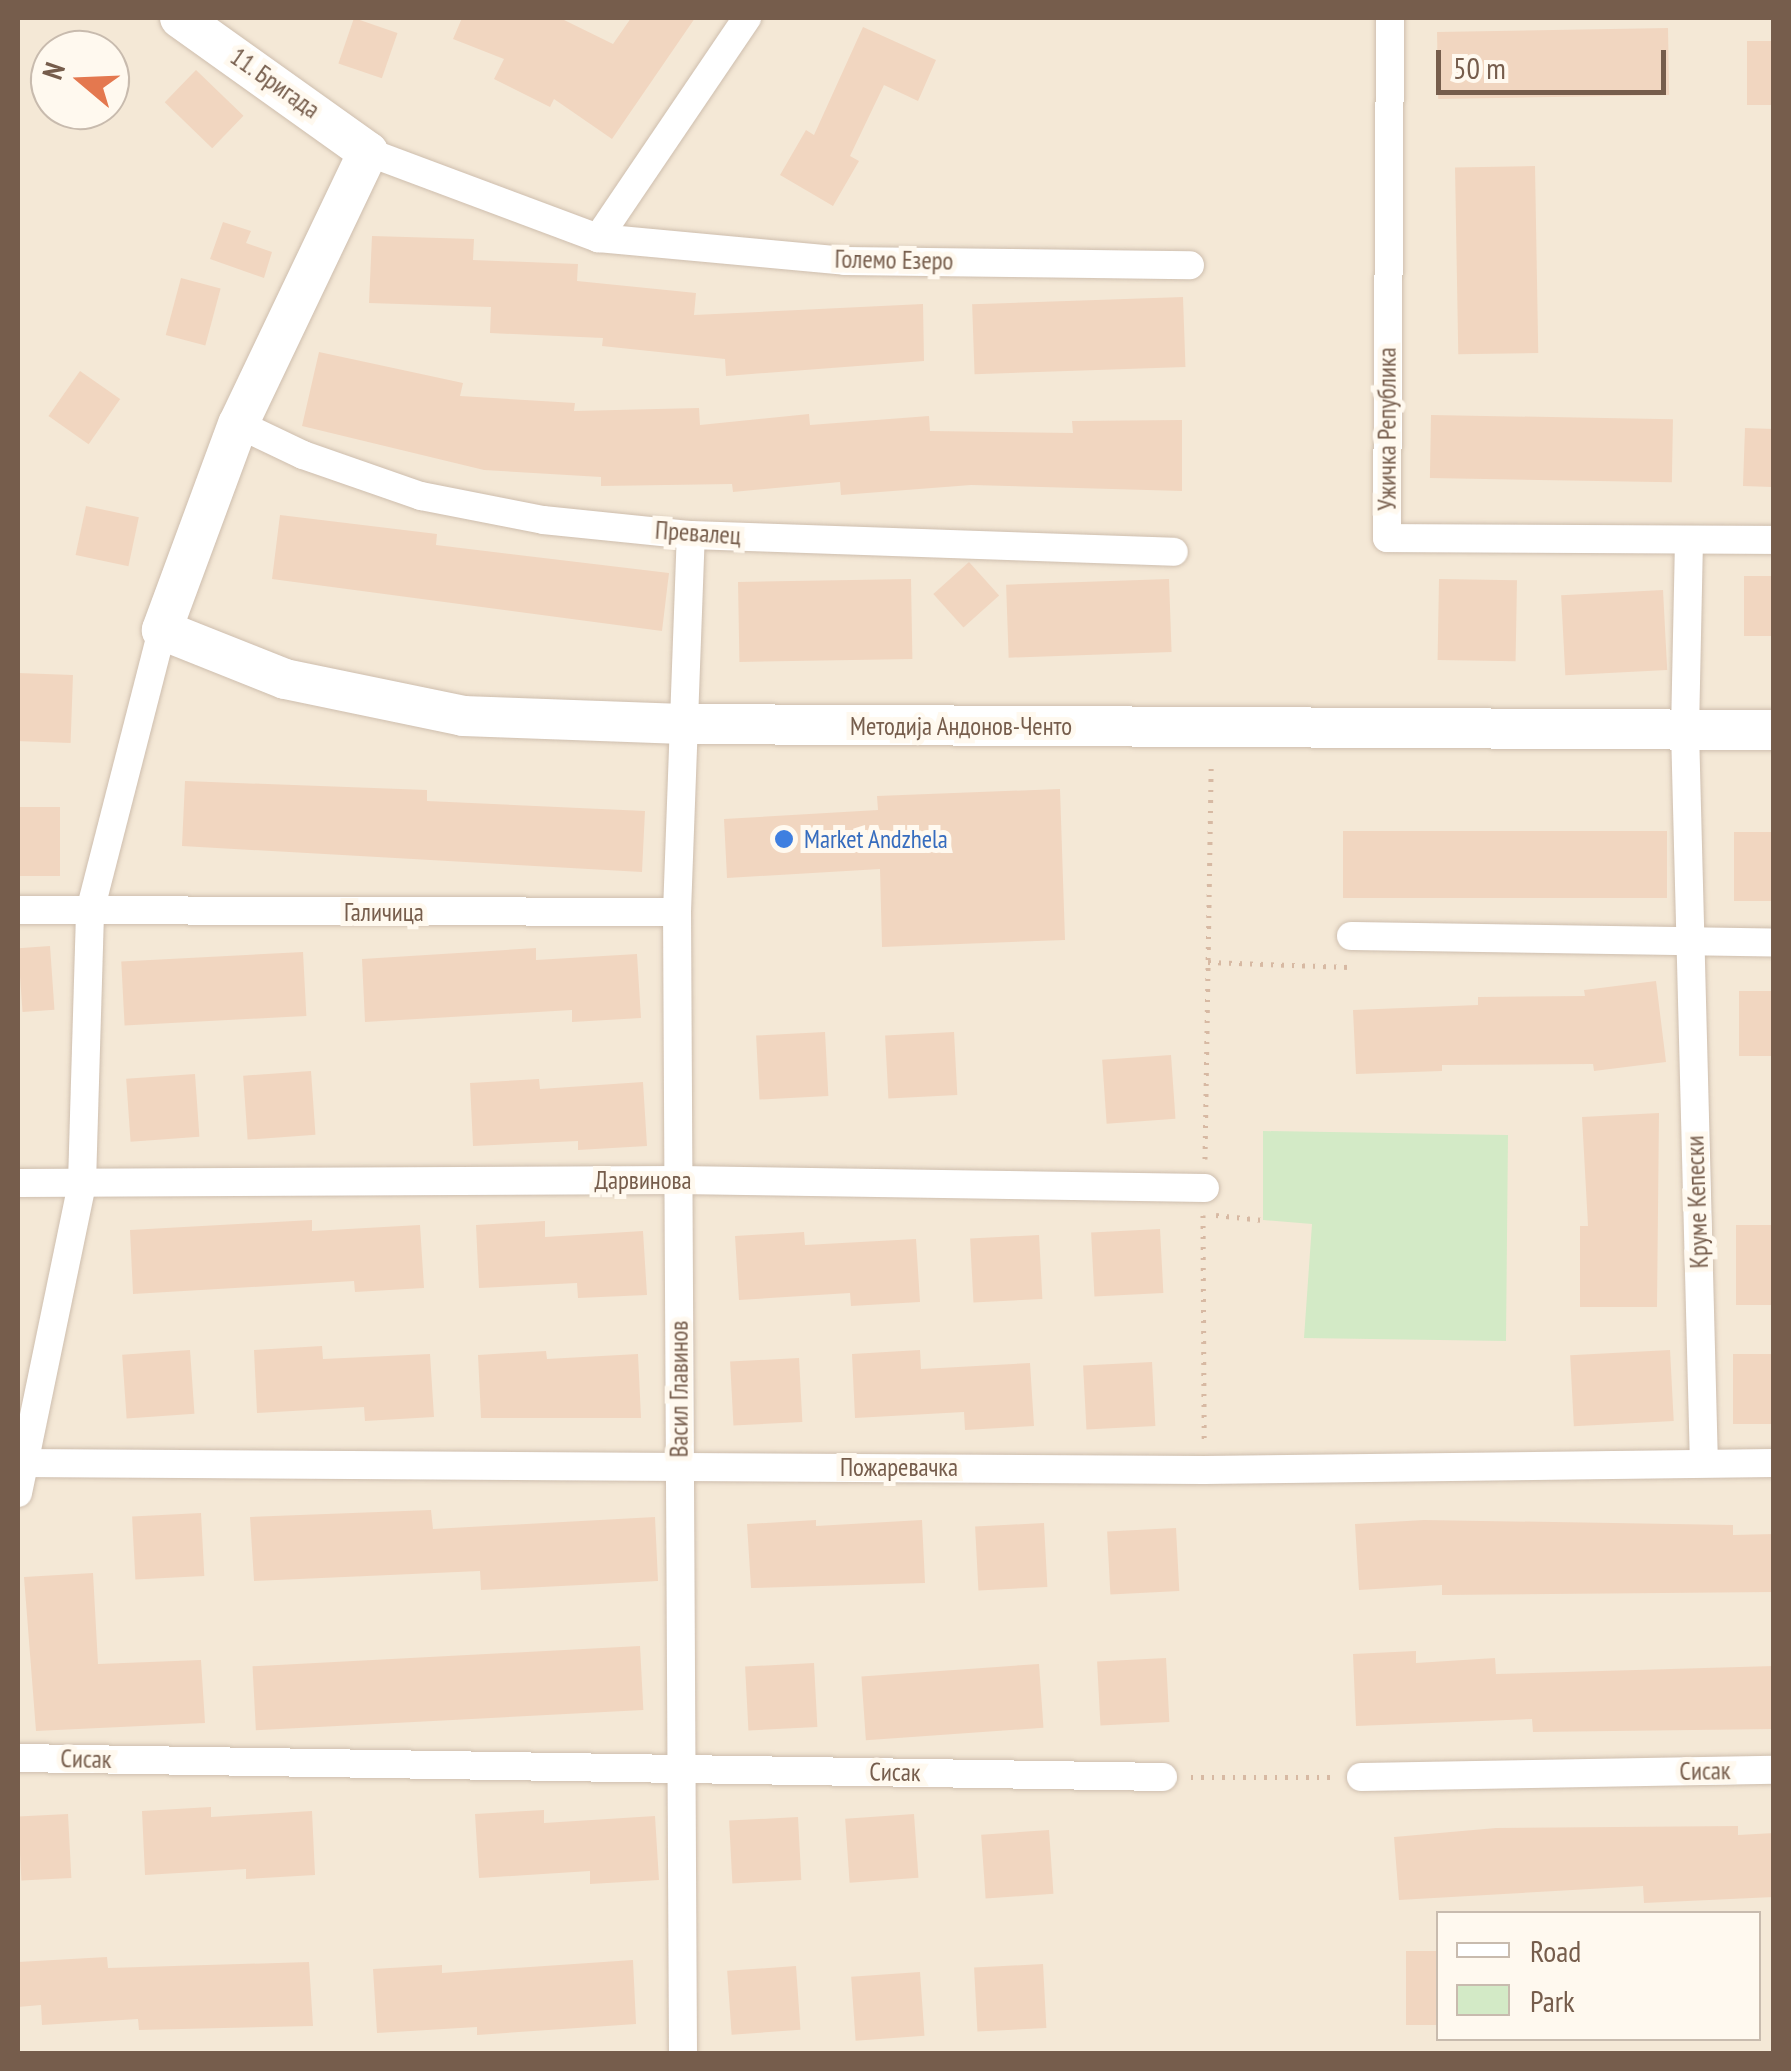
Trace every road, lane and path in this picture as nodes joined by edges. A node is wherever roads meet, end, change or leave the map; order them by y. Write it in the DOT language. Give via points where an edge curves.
graph roads {
  1 [pos="180,18"];
  2 [pos="747,18"];
  3 [pos="1390,18"];
  4 [pos="368,152"];
  5 [pos="598,238"];
  6 [pos="1190,265"];
  7 [pos="238,424"];
  8 [pos="691,535"];
  9 [pos="1688,540"];
  10 [pos="1774,540"];
  11 [pos="1174,552"];
  12 [pos="162,630"];
  13 [pos="684,724"];
  14 [pos="1212,728"];
  15 [pos="1685,730"];
  16 [pos="1774,730"];
  17 [pos="18,910"];
  18 [pos="90,911"];
  19 [pos="677,912"];
  20 [pos="1351,936"];
  21 [pos="1690,942"];
  22 [pos="1774,943"];
  23 [pos="1208,962"];
  24 [pos="679,1180"];
  25 [pos="18,1183"];
  26 [pos="82,1183"];
  27 [pos="1204,1201"];
  28 [pos="1263,1220"];
  29 [pos="1704,1462"];
  30 [pos="21,1463"];
  31 [pos="1774,1463"];
  32 [pos="679,1465"];
  33 [pos="1204,1470"];
  34 [pos="18,1492"];
  35 [pos="18,1758"];
  36 [pos="681,1768"];
  37 [pos="1774,1770"];
  38 [pos="1163,1776"];
  39 [pos="1361,1777"];
  40 [pos="684,2054"];
  1 -- 4 [label="street, 11. Бригада"];
  2 -- 5 [label="street"];
  3 -- 9 [label="street, Ужичка Република" via="1387,538"];
  4 -- 5 [label="street, Големо Езеро"];
  4 -- 7 [label="street"];
  5 -- 6 [label="street, Големо Езеро" via="845,261"];
  7 -- 8 [label="street, Превалец" via="302,455 420,496 544,520"];
  7 -- 12 [label="street"];
  8 -- 11 [label="street, Превалец"];
  8 -- 13 [label="street, Васил Главинов"];
  9 -- 10 [label="street, Ужичка Република"];
  9 -- 15 [label="street"];
  12 -- 13 [label="street, Методија Андонов-Ченто" via="284,679 463,716"];
  12 -- 18 [label="street"];
  13 -- 14 [label="street, Методија Андонов-Ченто"];
  13 -- 19 [label="street, Васил Главинов"];
  14 -- 15 [label="street, Методија Андонов-Ченто"];
  14 -- 23 [label="path"];
  15 -- 16 [label="street, Методија Андонов-Ченто"];
  15 -- 21 [label="street, Круме Кепески"];
  17 -- 18 [label="street, Галичица"];
  18 -- 19 [label="street, Галичица"];
  18 -- 26 [label="street"];
  19 -- 24 [label="street, Васил Главинов"];
  20 -- 21 [label="street"];
  20 -- 23 [label="path" via="1351,968"];
  21 -- 22 [label="street"];
  21 -- 29 [label="street, Круме Кепески"];
  23 -- 27 [label="path"];
  24 -- 26 [label="street, Дарвинова"];
  24 -- 27 [label="street, Дарвинова"];
  24 -- 32 [label="street, Васил Главинов"];
  25 -- 26 [label="street, Дарвинова"];
  26 -- 30 [label="street"];
  27 -- 28 [label="path"];
  27 -- 33 [label="path"];
  29 -- 31 [label="street, Пожаревачка"];
  29 -- 33 [label="street, Пожаревачка"];
  30 -- 32 [label="street, Пожаревачка"];
  30 -- 34 [label="street"];
  32 -- 33 [label="street, Пожаревачка"];
  32 -- 36 [label="street, Васил Главинов"];
  35 -- 36 [label="street, Сисак"];
  36 -- 38 [label="street, Сисак"];
  36 -- 40 [label="street, Васил Главинов"];
  37 -- 39 [label="street, Сисак"];
  38 -- 39 [label="path"];
}
